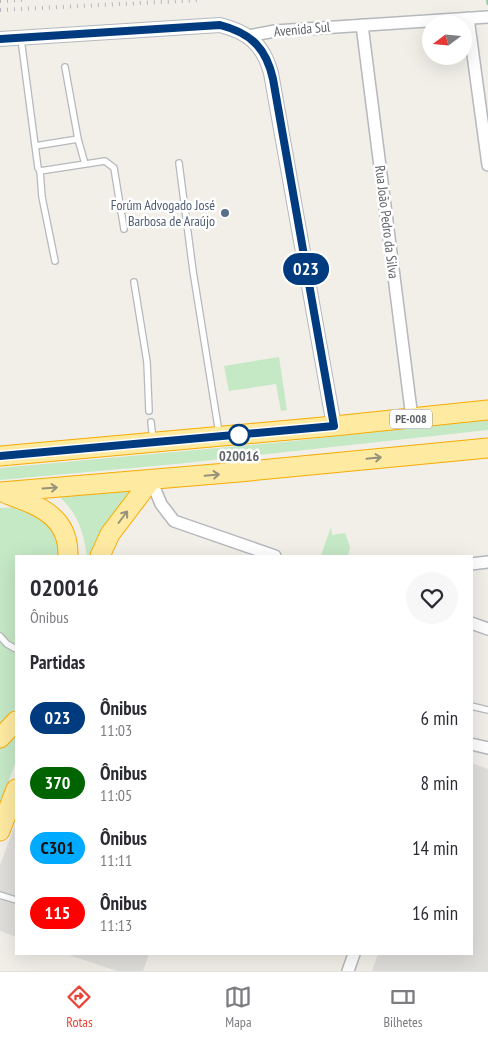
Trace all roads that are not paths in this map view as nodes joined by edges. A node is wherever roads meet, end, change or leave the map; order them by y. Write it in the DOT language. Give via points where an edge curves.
graph roads {
  1 [pos="488,17"];
  2 [pos="472,18"];
  3 [pos="422,21"];
  4 [pos="362,25"];
  5 [pos="248,36"];
  6 [pos="0,39"];
  7 [pos="21,39"];
  8 [pos="472,47"];
  9 [pos="65,67"];
  10 [pos="78,139"];
  11 [pos="35,146"];
  12 [pos="179,163"];
  13 [pos="85,164"];
  14 [pos="488,165"];
  15 [pos="40,171"];
  16 [pos="124,229"];
  17 [pos="55,261"];
  18 [pos="134,282"];
  19 [pos="149,410"];
  20 [pos="488,410"];
  21 [pos="412,418"];
  22 [pos="151,422"];
  23 [pos="334,426"];
  24 [pos="220,437"];
  25 [pos="154,442"];
  26 [pos="488,448"];
  27 [pos="0,456"];
  28 [pos="151,480"];
  29 [pos="1,491"];
  30 [pos="68,555"];
  31 [pos="100,555"];
  32 [pos="272,555"];
  33 [pos="488,562"];
  34 [pos="473,564"];
  35 [pos="473,624"];
  36 [pos="488,629"];
  37 [pos="0,636"];
  38 [pos="15,648"];
  39 [pos="473,706"];
  40 [pos="488,710"];
  41 [pos="15,722"];
  42 [pos="0,738"];
  43 [pos="473,744"];
  44 [pos="488,748"];
  45 [pos="15,791"];
  46 [pos="0,831"];
  47 [pos="0,895"];
  48 [pos="15,900"];
  49 [pos="354,955"];
  50 [pos="348,971"];
  1 -- 2 [label="street, Avenida Sul"];
  3 -- 4 [label="street, Avenida Sul"];
  4 -- 5 [label="street, Avenida Sul"];
  4 -- 21 [label="street, Rua João Pedro da Silva"];
  5 -- 7 [label="street" via="220,25"];
  5 -- 23 [label="street" via="262,51 271,73"];
  6 -- 7 [label="street"];
  7 -- 11 [label="lane"];
  8 -- 14 [label="street"];
  9 -- 10 [label="lane"];
  10 -- 11 [label="lane"];
  10 -- 13 [label="lane"];
  11 -- 15 [label="lane"];
  12 -- 24 [label="lane"];
  13 -- 15 [label="lane"];
  13 -- 16 [label="lane" via="105,161 114,168"];
  15 -- 17 [label="lane"];
  18 -- 19 [label="lane" via="147,362"];
  20 -- 21 [label="highway, PE-008"];
  21 -- 23 [label="highway, PE-008"];
  22 -- 25 [label="lane"];
  23 -- 24 [label="highway, PE-008"];
  24 -- 25 [label="highway, PE-008"];
  25 -- 27 [label="highway, PE-008"];
  28 -- 26 [label="highway, one-way"];
  29 -- 28 [label="highway, one-way"];
  31 -- 28 [label="highway, one-way" via="110,534"];
  28 -- 32 [label="street" via="161,504 174,521"];
  29 -- 30 [label="highway" via="43,507 58,521 69,544"];
  33 -- 34 [label="street"];
  35 -- 36 [label="street"];
  37 -- 38 [label="lane"];
  39 -- 40 [label="lane"];
  41 -- 42 [label="highway"];
  43 -- 44 [label="street"];
  45 -- 46 [label="highway"];
  47 -- 48 [label="lane"];
  49 -- 50 [label="street"];
}
